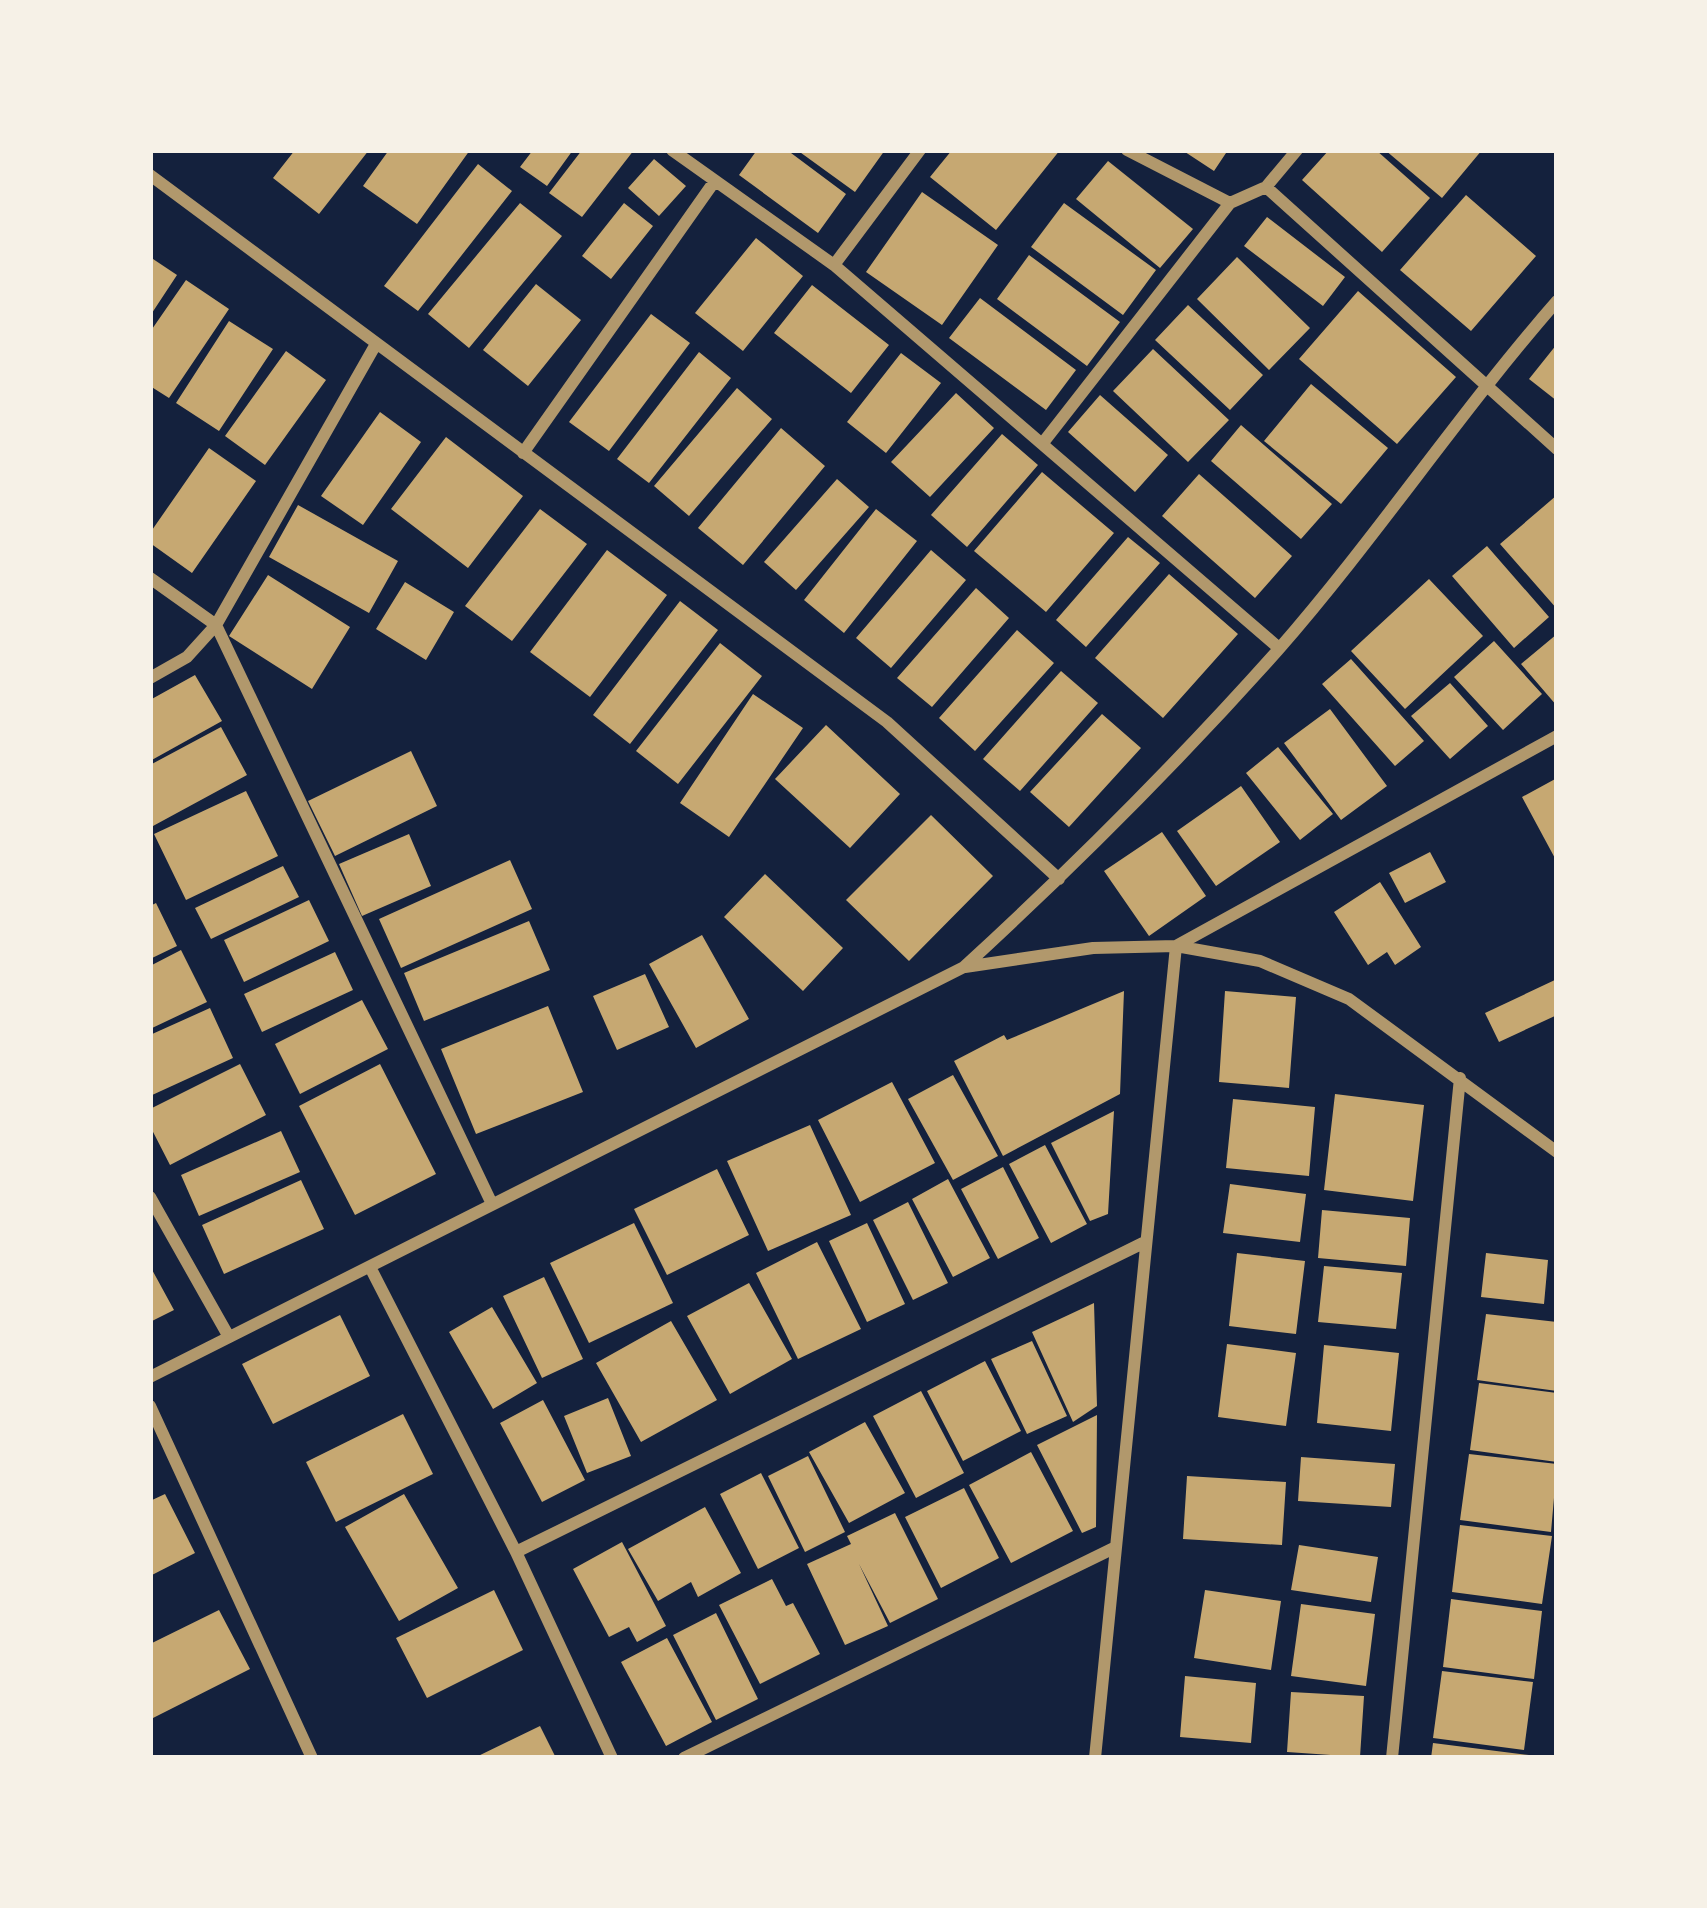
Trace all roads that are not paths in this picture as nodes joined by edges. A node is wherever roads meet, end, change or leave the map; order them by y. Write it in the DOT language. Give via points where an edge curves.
graph roads {
  1 [pos="672,150"];
  2 [pos="920,150"];
  3 [pos="1127,150"];
  4 [pos="1297,150"];
  5 [pos="150,176"];
  6 [pos="713,182"];
  7 [pos="1266,187"];
  8 [pos="1231,203"];
  9 [pos="834,265"];
  10 [pos="1557,301"];
  11 [pos="376,344"];
  12 [pos="1484,385"];
  13 [pos="1042,444"];
  14 [pos="1557,449"];
  15 [pos="523,453"];
  16 [pos="150,578"];
  17 [pos="216,625"];
  18 [pos="1279,648"];
  19 [pos="150,678"];
  20 [pos="1557,736"];
  21 [pos="1059,879"];
  22 [pos="1176,946"];
  23 [pos="964,967"];
  24 [pos="1460,1078"];
  25 [pos="1557,1151"];
  26 [pos="150,1197"];
  27 [pos="492,1204"];
  28 [pos="1143,1243"];
  29 [pos="370,1267"];
  30 [pos="229,1337"];
  31 [pos="150,1377"];
  32 [pos="150,1406"];
  33 [pos="1116,1547"];
  34 [pos="516,1552"];
  35 [pos="312,1758"];
  36 [pos="613,1758"];
  37 [pos="684,1758"];
  38 [pos="1095,1758"];
  39 [pos="1392,1758"];
  1 -- 6 [label="street"];
  2 -- 9 [label="street"];
  3 -- 8 [label="street"];
  4 -- 7 [label="street"];
  5 -- 11 [label="street"];
  6 -- 9 [label="street"];
  6 -- 15 [label="street"];
  7 -- 8 [label="street"];
  7 -- 12 [label="street"];
  8 -- 13 [label="street"];
  9 -- 13 [label="street"];
  10 -- 12 [label="street"];
  11 -- 15 [label="street"];
  11 -- 17 [label="street"];
  12 -- 14 [label="street"];
  12 -- 18 [label="street"];
  13 -- 18 [label="street"];
  15 -- 21 [label="street" via="887,722"];
  16 -- 17 [label="street"];
  17 -- 19 [label="street" via="188,658"];
  17 -- 27 [label="street"];
  18 -- 21 [label="street"];
  20 -- 22 [label="street"];
  21 -- 23 [label="street"];
  22 -- 23 [label="street" via="1093,948"];
  22 -- 24 [label="street" via="1260,961 1348,999"];
  22 -- 28 [label="street"];
  23 -- 27 [label="street"];
  24 -- 25 [label="street"];
  24 -- 39 [label="street"];
  26 -- 30 [label="street"];
  27 -- 29 [label="street"];
  28 -- 33 [label="street"];
  28 -- 34 [label="street"];
  29 -- 30 [label="street"];
  29 -- 34 [label="street"];
  30 -- 31 [label="street"];
  32 -- 35 [label="street"];
  33 -- 37 [label="street"];
  33 -- 38 [label="street"];
  34 -- 36 [label="street"];
}
